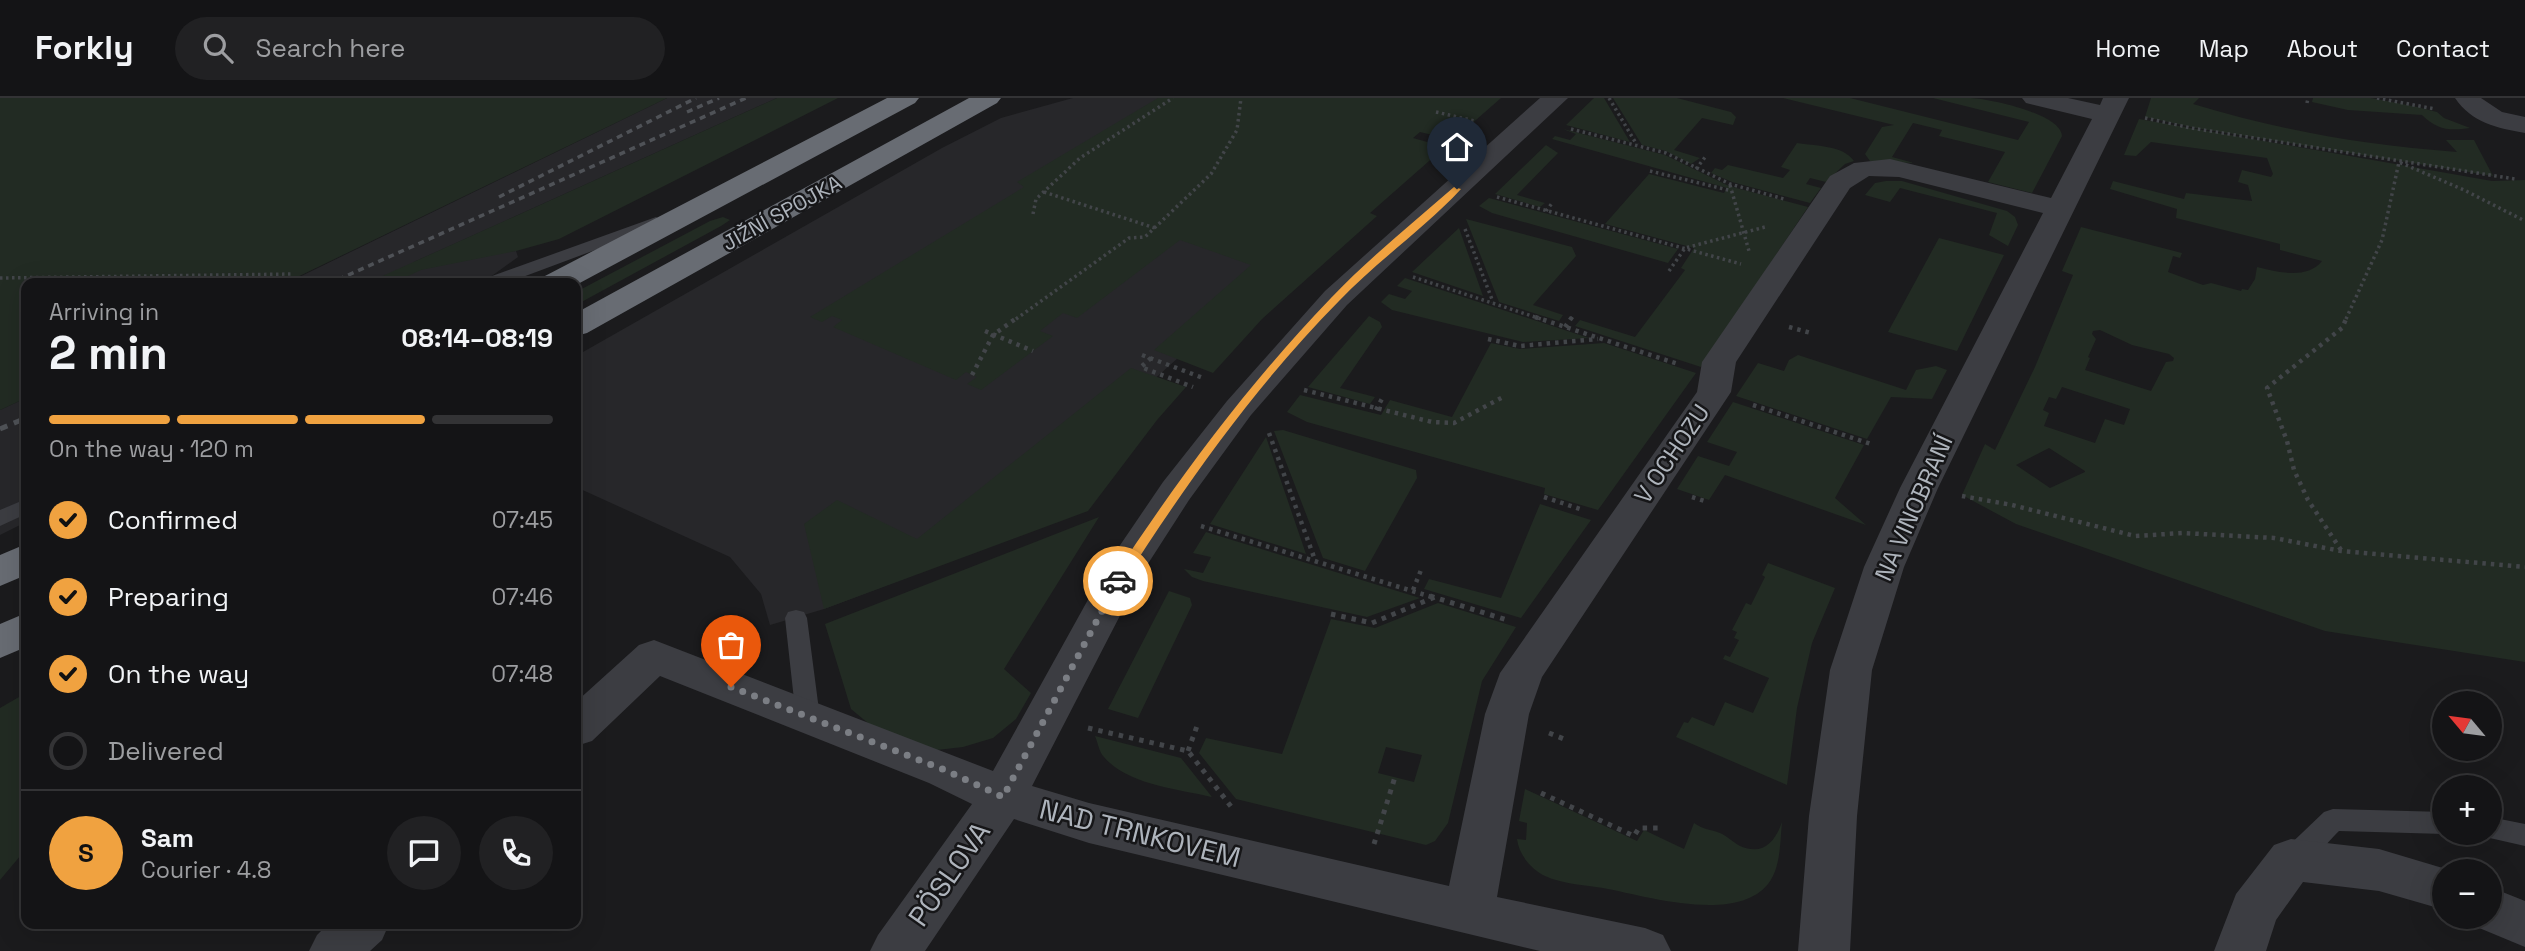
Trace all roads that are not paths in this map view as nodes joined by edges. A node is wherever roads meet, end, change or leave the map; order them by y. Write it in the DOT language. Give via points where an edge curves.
graph roads {
  1 [pos="906,98"];
  2 [pos="988,98"];
  3 [pos="1555,98"];
  4 [pos="2035,98"];
  5 [pos="2468,98"];
  6 [pos="2121,110"];
  7 [pos="2525,125"];
  8 [pos="704,205"];
  9 [pos="2060,209"];
  10 [pos="503,278"];
  11 [pos="565,278"];
  12 [pos="581,323"];
  13 [pos="21,508"];
  14 [pos="0,519"];
  15 [pos="21,561"];
  16 [pos="0,572"];
  17 [pos="796,618"];
  18 [pos="21,631"];
  19 [pos="0,643"];
  20 [pos="808,718"];
  21 [pos="581,724"];
  22 [pos="1003,797"];
  23 [pos="2432,823"];
  24 [pos="2502,830"];
  25 [pos="2525,835"];
  26 [pos="2291,860"];
  27 [pos="2432,885"];
  28 [pos="1469,913"];
  29 [pos="2502,914"];
  30 [pos="2525,925"];
  31 [pos="359,929"];
  32 [pos="335,951"];
  33 [pos="896,951"];
  34 [pos="1645,951"];
  35 [pos="1824,951"];
  36 [pos="2240,951"];
  1 -- 8 [label="highway, JIŽNÍ SPOJKA"];
  2 -- 12 [label="highway, JIŽNÍ SPOJKA"];
  3 -- 22 [label="street, PÖSLOVA" via="1336,298 1239,408 1175,491 1124,570"];
  4 -- 6 [label="street"];
  5 -- 7 [label="street" via="2482,113"];
  6 -- 9 [label="street, NA VINOBRANÍ"];
  8 -- 10 [label="lane"];
  8 -- 11 [label="highway, JIŽNÍ SPOJKA"];
  9 -- 28 [label="street, V OCHOZU" via="1887,167 1864,167 1849,174 1809,205 1719,362 1714,393 1522,673 1507,714"];
  9 -- 35 [label="street, NA VINOBRANÍ" via="1919,488 1884,567 1851,670 1833,816"];
  13 -- 14 [label="lane"];
  15 -- 16 [label="highway"];
  17 -- 20 [label="lane"];
  18 -- 19 [label="highway"];
  20 -- 21 [label="street, NAD TRNKOVEM" via="654,656"];
  20 -- 22 [label="street, NAD TRNKOVEM"];
  22 -- 28 [label="street, NAD TRNKOVEM" via="1089,823"];
  22 -- 33 [label="street, PÖSLOVA"];
  23 -- 26 [label="lane" via="2333,820"];
  24 -- 25 [label="lane"];
  26 -- 27 [label="street" via="2379,870"];
  26 -- 36 [label="street" via="2254,910"];
  28 -- 34 [label="street, NAD TRNKOVEM"];
  29 -- 30 [label="street"];
  31 -- 32 [label="street"];
}
